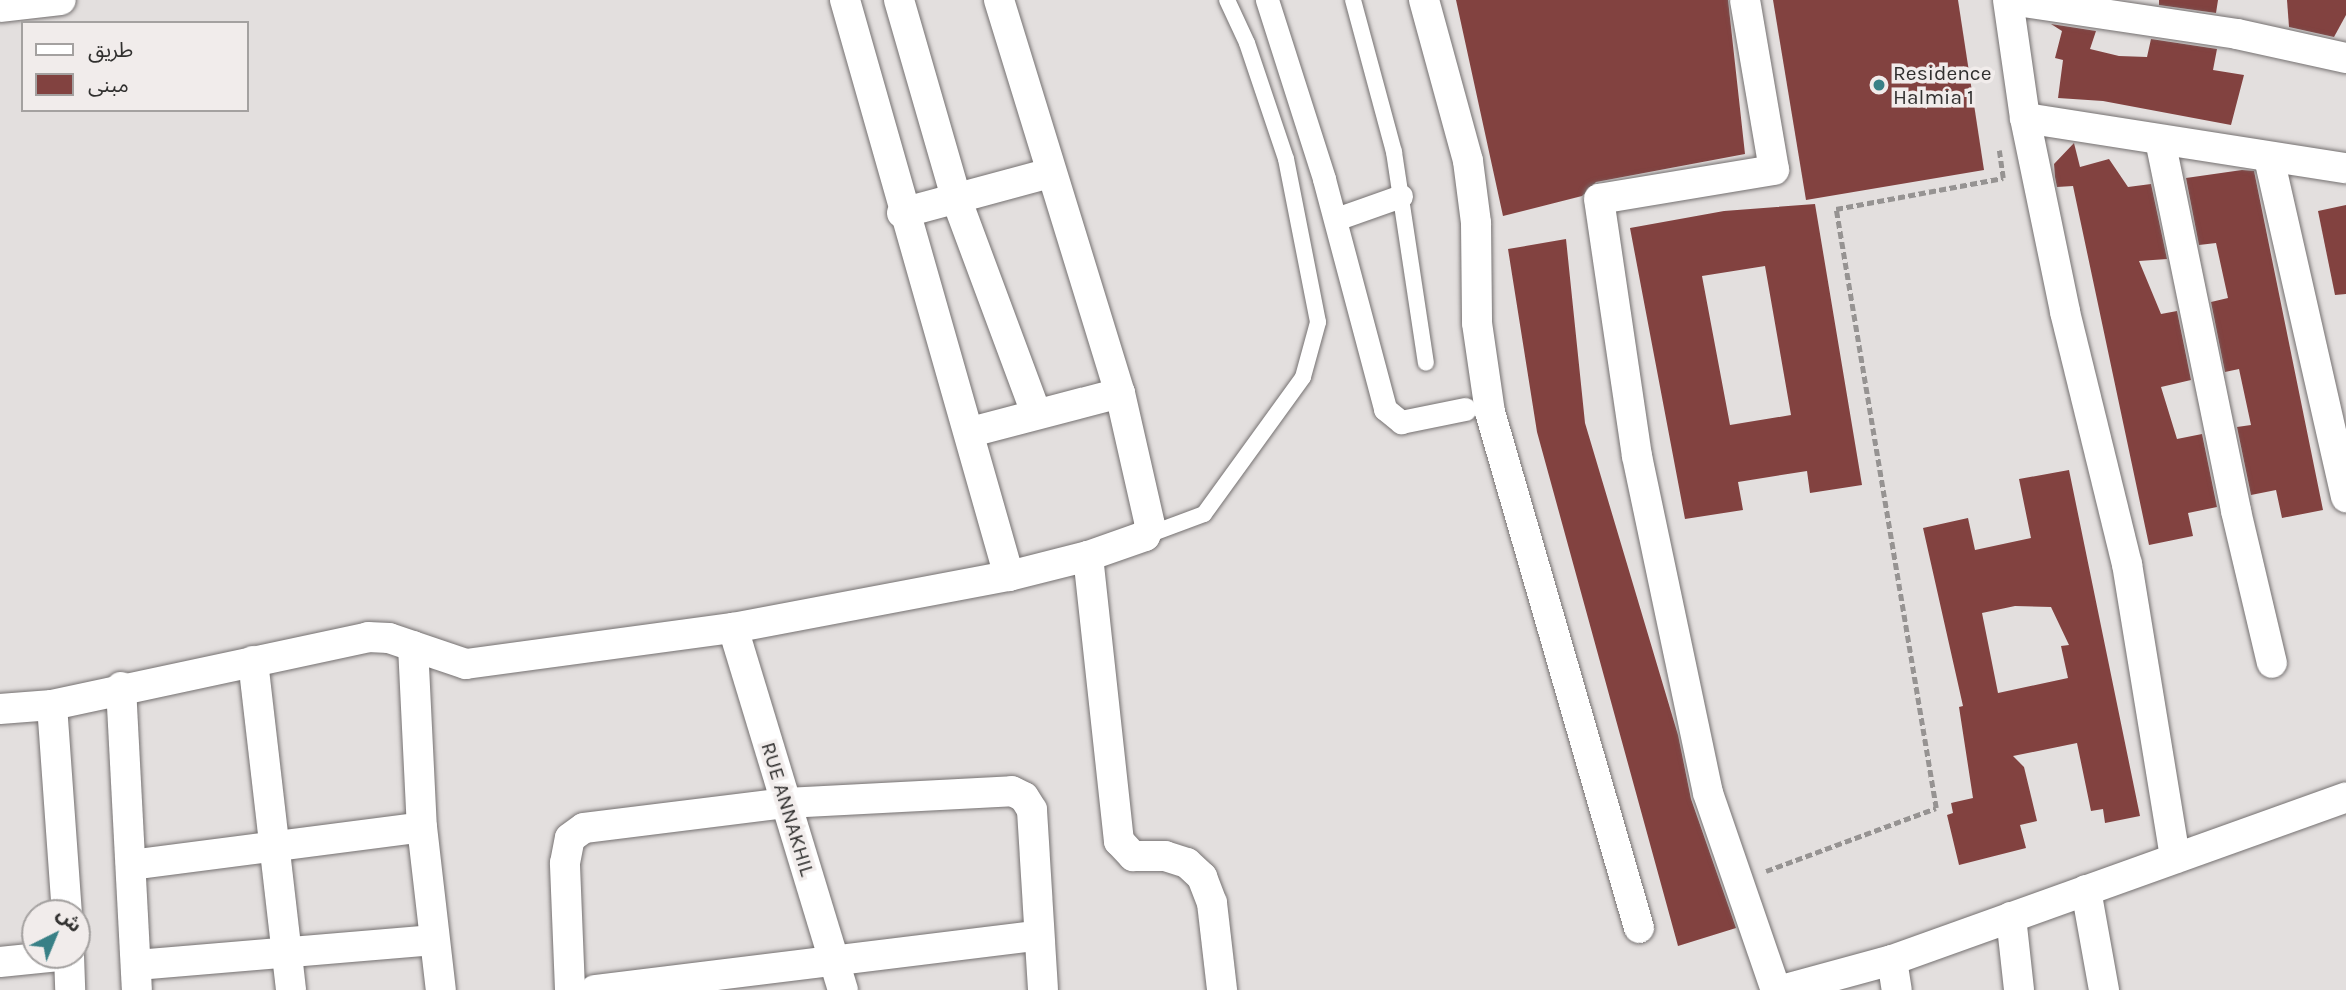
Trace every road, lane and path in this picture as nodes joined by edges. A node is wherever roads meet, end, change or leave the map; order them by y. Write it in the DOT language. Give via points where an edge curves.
graph roads {
  1 [pos="61,0"];
  2 [pos="845,0"];
  3 [pos="898,0"];
  4 [pos="999,0"];
  5 [pos="1227,0"];
  6 [pos="1267,0"];
  7 [pos="1353,0"];
  8 [pos="1424,0"];
  9 [pos="1745,0"];
  10 [pos="2009,0"];
  11 [pos="0,7"];
  12 [pos="2346,58"];
  13 [pos="2025,118"];
  14 [pos="1997,136"];
  15 [pos="2160,140"];
  16 [pos="2269,158"];
  17 [pos="2346,168"];
  18 [pos="1050,173"];
  19 [pos="1401,196"];
  20 [pos="956,198"];
  21 [pos="902,213"];
  22 [pos="1335,219"];
  23 [pos="1426,363"];
  24 [pos="1120,393"];
  25 [pos="1465,409"];
  26 [pos="1036,413"];
  27 [pos="971,432"];
  28 [pos="2346,497"];
  29 [pos="1145,536"];
  30 [pos="1088,556"];
  31 [pos="1009,576"];
  32 [pos="733,628"];
  33 [pos="413,646"];
  34 [pos="253,660"];
  35 [pos="2272,663"];
  36 [pos="121,687"];
  37 [pos="52,705"];
  38 [pos="0,709"];
  39 [pos="2346,797"];
  40 [pos="786,803"];
  41 [pos="422,827"];
  42 [pos="273,845"];
  43 [pos="2175,858"];
  44 [pos="131,865"];
  45 [pos="1739,881"];
  46 [pos="2086,890"];
  47 [pos="66,899"];
  48 [pos="2011,917"];
  49 [pos="1639,928"];
  50 [pos="1037,936"];
  51 [pos="434,940"];
  52 [pos="286,950"];
  53 [pos="834,959"];
  54 [pos="1892,960"];
  55 [pos="0,962"];
  56 [pos="137,978"];
  57 [pos="1784,989"];
  58 [pos="70,990"];
  59 [pos="291,990"];
  60 [pos="440,990"];
  61 [pos="570,990"];
  62 [pos="595,990"];
  63 [pos="843,990"];
  64 [pos="1043,990"];
  65 [pos="1222,990"];
  66 [pos="1897,990"];
  67 [pos="2019,990"];
  68 [pos="2104,990"];
  1 -- 11 [label="street"];
  2 -- 21 [label="street"];
  3 -- 20 [label="street"];
  4 -- 18 [label="street"];
  5 -- 29 [label="lane" via="1247,43 1286,159 1318,322 1303,377 1204,514"];
  6 -- 22 [label="street"];
  7 -- 19 [label="lane"];
  8 -- 49 [label="street" via="1468,161 1476,223 1477,323 1490,412"];
  9 -- 45 [label="street" via="1774,170 1599,199 1637,456 1708,793"];
  10 -- 12 [label="street" via="2237,34"];
  10 -- 13 [label="street"];
  13 -- 15 [label="street"];
  13 -- 43 [label="street" via="2065,312 2127,564"];
  14 -- 45 [label="path" via="2003,177 1836,209 1936,808"];
  15 -- 16 [label="street"];
  15 -- 35 [label="street"];
  16 -- 17 [label="street"];
  16 -- 28 [label="street"];
  18 -- 20 [label="street"];
  18 -- 24 [label="street"];
  19 -- 22 [label="street"];
  19 -- 23 [label="lane"];
  20 -- 21 [label="street"];
  20 -- 26 [label="street"];
  21 -- 27 [label="street"];
  22 -- 25 [label="street" via="1385,409 1401,422"];
  24 -- 26 [label="street"];
  24 -- 29 [label="street" via="1150,525"];
  26 -- 27 [label="street"];
  27 -- 31 [label="street"];
  29 -- 30 [label="street"];
  30 -- 31 [label="street"];
  30 -- 65 [label="street" via="1119,841 1133,856 1165,856 1187,863 1202,877 1212,903"];
  31 -- 32 [label="street"];
  32 -- 33 [label="street" via="466,664"];
  32 -- 40 [label="street, RUE ANNAKHIL"];
  33 -- 34 [label="street" via="368,637"];
  33 -- 41 [label="street"];
  34 -- 36 [label="street"];
  34 -- 42 [label="street"];
  36 -- 37 [label="street"];
  36 -- 44 [label="street"];
  37 -- 38 [label="street"];
  37 -- 47 [label="street"];
  39 -- 43 [label="street"];
  40 -- 50 [label="street" via="1017,793 1031,810 1037,850"];
  40 -- 53 [label="street, RUE ANNAKHIL"];
  40 -- 61 [label="street" via="608,823 574,833 565,863"];
  41 -- 42 [label="street"];
  41 -- 51 [label="street"];
  42 -- 44 [label="street"];
  42 -- 52 [label="street"];
  43 -- 46 [label="street"];
  44 -- 56 [label="street"];
  45 -- 57 [label="street"];
  46 -- 48 [label="street"];
  46 -- 68 [label="street"];
  48 -- 54 [label="street"];
  48 -- 67 [label="street"];
  50 -- 53 [label="street"];
  50 -- 64 [label="street"];
  51 -- 52 [label="street"];
  51 -- 60 [label="street"];
  52 -- 56 [label="street"];
  52 -- 59 [label="street"];
  53 -- 62 [label="street"];
  53 -- 63 [label="street, RUE ANNAKHIL"];
  54 -- 57 [label="street"];
  54 -- 66 [label="street"];
  55 -- 58 [label="street" via="69,955"];
}
